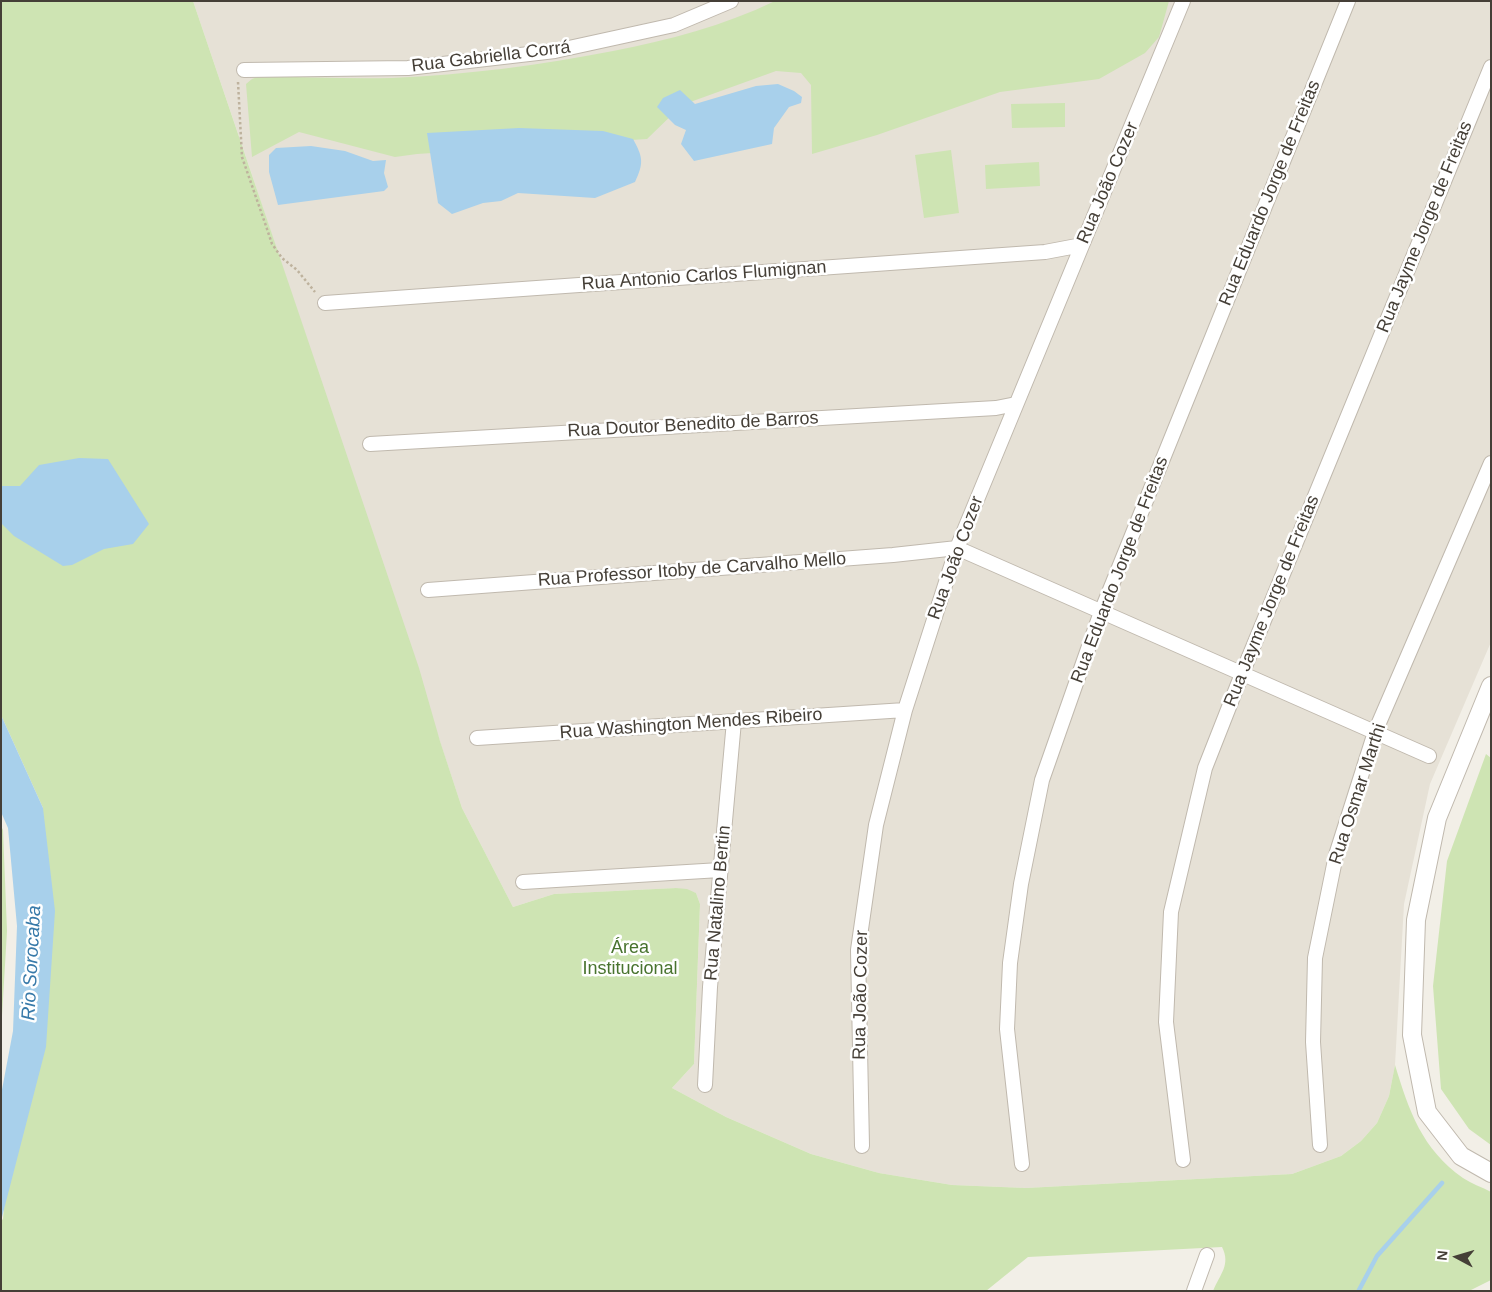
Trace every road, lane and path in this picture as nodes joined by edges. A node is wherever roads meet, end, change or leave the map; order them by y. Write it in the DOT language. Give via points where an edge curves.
graph roads {
  1 [pos="731,1"];
  2 [pos="1183,1"];
  3 [pos="1348,1"];
  4 [pos="1491,67"];
  5 [pos="244,70"];
  6 [pos="1082,245"];
  7 [pos="325,303"];
  8 [pos="1016,404"];
  9 [pos="370,444"];
  10 [pos="1491,463"];
  11 [pos="957,548"];
  12 [pos="428,590"];
  13 [pos="1101,612"];
  14 [pos="1242,674"];
  15 [pos="1491,686"];
  16 [pos="905,710"];
  17 [pos="734,721"];
  18 [pos="1376,732"];
  19 [pos="477,738"];
  20 [pos="1429,756"];
  21 [pos="720,870"];
  22 [pos="523,882"];
  23 [pos="704,1085"];
  24 [pos="862,1146"];
  25 [pos="1320,1146"];
  26 [pos="1183,1160"];
  27 [pos="1022,1164"];
  28 [pos="1491,1173"];
  29 [pos="1207,1255"];
  30 [pos="1195,1290"];
  1 -- 5 [label="street, Rua Gabriella Corrá" via="674,25 555,51 408,68"];
  2 -- 6 [label="street, Rua João Cozer"];
  3 -- 13 [label="street, Rua Eduardo Jorge de Freitas"];
  4 -- 14 [label="street, Rua Jayme Jorge de Freitas"];
  5 -- 7 [label="path" via="238,83 242,157 260,211 272,244"];
  6 -- 7 [label="street, Rua Antonio Carlos Flumignan" via="1045,252"];
  6 -- 8 [label="street, Rua João Cozer"];
  8 -- 9 [label="street, Rua Doutor Benedito de Barros"];
  8 -- 11 [label="street, Rua João Cozer"];
  10 -- 18 [label="street, Rua Osmar Marthi"];
  11 -- 12 [label="street, Rua Professor Itoby de Carvalho Mello"];
  11 -- 13 [label="street"];
  11 -- 16 [label="street, Rua João Cozer"];
  13 -- 14 [label="street"];
  13 -- 27 [label="street, Rua Eduardo Jorge de Freitas" via="1042,780 1021,884 1010,963 1007,1029"];
  14 -- 18 [label="street"];
  14 -- 26 [label="street, Rua Jayme Jorge de Freitas" via="1205,768 1171,912 1166,1022"];
  15 -- 28 [label="street" via="1437,818 1416,920 1412,1035 1427,1112 1461,1156"];
  16 -- 17 [label="street, Rua Washington Mendes Ribeiro"];
  16 -- 24 [label="street, Rua João Cozer" via="876,825 858,950"];
  17 -- 19 [label="street, Rua Washington Mendes Ribeiro"];
  17 -- 21 [label="street, Rua Natalino Bertin"];
  18 -- 20 [label="street"];
  18 -- 25 [label="street, Rua Osmar Marthi" via="1336,855 1315,958 1313,1042"];
  21 -- 22 [label="street"];
  21 -- 23 [label="street, Rua Natalino Bertin"];
  29 -- 30 [label="street"];
}
